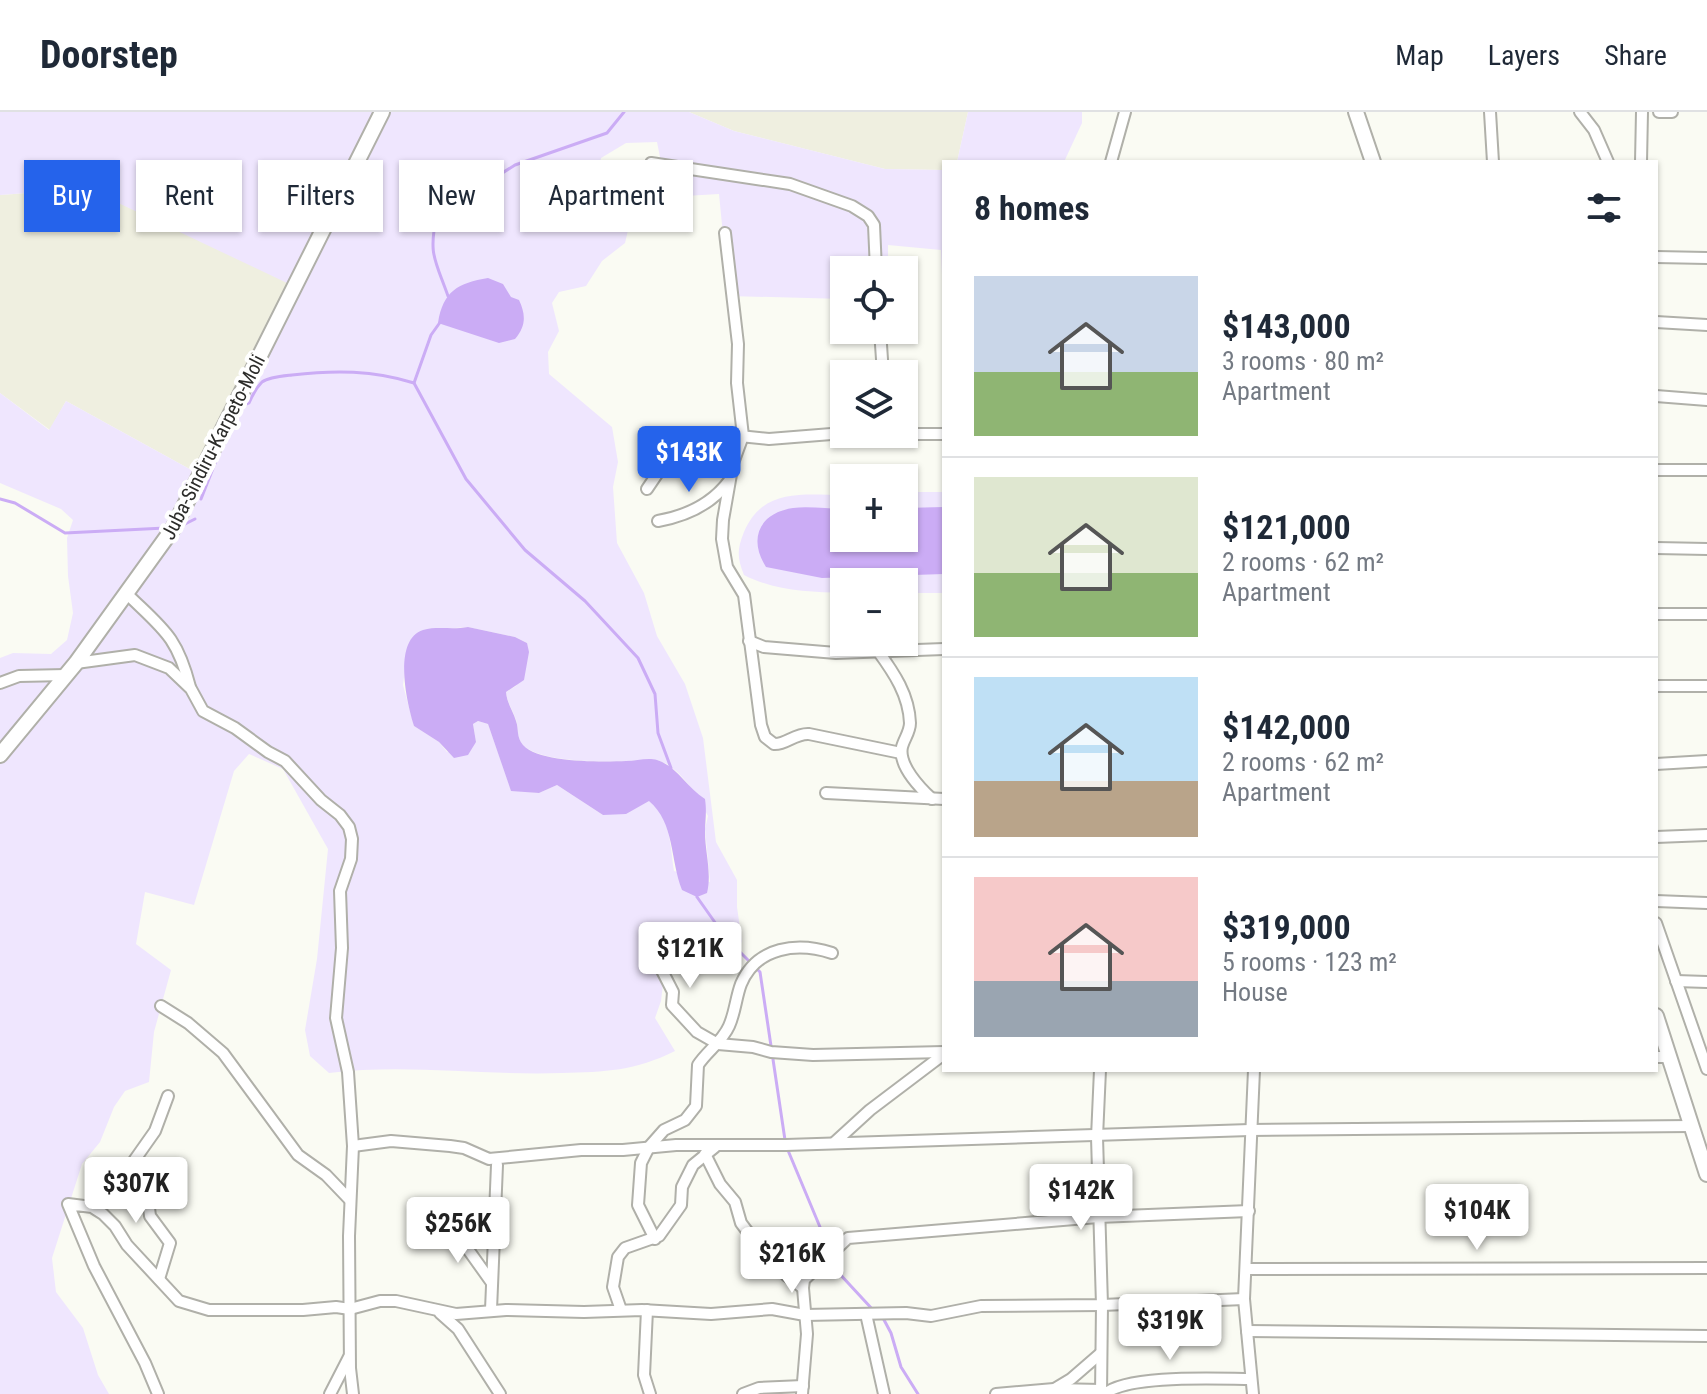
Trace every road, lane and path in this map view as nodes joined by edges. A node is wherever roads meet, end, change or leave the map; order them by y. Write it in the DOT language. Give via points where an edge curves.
graph roads {
  1 [pos="382,112"];
  2 [pos="1125,112"];
  3 [pos="1356,112"];
  4 [pos="1490,112"];
  5 [pos="1580,112"];
  6 [pos="1642,112"];
  7 [pos="1659,112"];
  8 [pos="1672,112"];
  9 [pos="1112,160"];
  10 [pos="1372,160"];
  11 [pos="1493,160"];
  12 [pos="1607,160"];
  13 [pos="1641,160"];
  14 [pos="693,169"];
  15 [pos="725,233"];
  16 [pos="875,256"];
  17 [pos="1658,257"];
  18 [pos="1707,258"];
  19 [pos="1658,322"];
  20 [pos="1707,325"];
  21 [pos="1658,396"];
  22 [pos="1707,400"];
  23 [pos="830,434"];
  24 [pos="918,434"];
  25 [pos="942,434"];
  26 [pos="743,436"];
  27 [pos="1658,470"];
  28 [pos="1707,470"];
  29 [pos="730,480"];
  30 [pos="647,489"];
  31 [pos="658,521"];
  32 [pos="1658,548"];
  33 [pos="1707,549"];
  34 [pos="127,594"];
  35 [pos="1658,614"];
  36 [pos="1707,614"];
  37 [pos="749,641"];
  38 [pos="942,649"];
  39 [pos="918,650"];
  40 [pos="830,652"];
  41 [pos="881,656"];
  42 [pos="76,663"];
  43 [pos="66,675"];
  44 [pos="0,683"];
  45 [pos="1658,686"];
  46 [pos="1707,686"];
  47 [pos="191,689"];
  48 [pos="901,753"];
  49 [pos="0,755"];
  50 [pos="1707,761"];
  51 [pos="1658,764"];
  52 [pos="826,793"];
  53 [pos="938,799"];
  54 [pos="1707,835"];
  55 [pos="1658,837"];
  56 [pos="1658,901"];
  57 [pos="1707,903"];
  58 [pos="1658,929"];
  59 [pos="651,949"];
  60 [pos="832,953"];
  61 [pos="1676,981"];
  62 [pos="1707,982"];
  63 [pos="161,1006"];
  64 [pos="1658,1030"];
  65 [pos="718,1044"];
  66 [pos="942,1053"];
  67 [pos="942,1055"];
  68 [pos="1662,1057"];
  69 [pos="1707,1069"];
  70 [pos="1100,1072"];
  71 [pos="1254,1072"];
  72 [pos="168,1096"];
  73 [pos="1691,1126"];
  74 [pos="1250,1130"];
  75 [pos="1097,1137"];
  76 [pos="835,1142"];
  77 [pos="353,1146"];
  78 [pos="649,1147"];
  79 [pos="715,1147"];
  80 [pos="705,1154"];
  81 [pos="133,1164"];
  82 [pos="497,1165"];
  83 [pos="1707,1174"];
  84 [pos="349,1199"];
  85 [pos="96,1209"];
  86 [pos="1249,1211"];
  87 [pos="1098,1217"];
  88 [pos="452,1227"];
  89 [pos="655,1239"];
  90 [pos="808,1248"];
  91 [pos="1707,1268"];
  92 [pos="1247,1269"];
  93 [pos="159,1279"];
  94 [pos="492,1283"];
  95 [pos="804,1283"];
  96 [pos="1244,1299"];
  97 [pos="1102,1305"];
  98 [pos="350,1309"];
  99 [pos="491,1310"];
  100 [pos="621,1310"];
  101 [pos="647,1310"];
  102 [pos="440,1313"];
  103 [pos="866,1314"];
  104 [pos="805,1315"];
  105 [pos="1247,1331"];
  106 [pos="1707,1336"];
  107 [pos="1101,1353"];
  108 [pos="350,1355"];
  109 [pos="1251,1379"];
  110 [pos="1054,1389"];
  111 [pos="803,1390"];
  112 [pos="1102,1393"];
  113 [pos="158,1394"];
  114 [pos="330,1394"];
  115 [pos="353,1394"];
  116 [pos="500,1394"];
  117 [pos="650,1394"];
  118 [pos="743,1394"];
  119 [pos="884,1394"];
  120 [pos="996,1394"];
  121 [pos="1253,1394"];
  1 -- 34 [label="main road, Juba-Sindiru-Karpeto-Moli" via="190,500"];
  2 -- 9 [label="street"];
  3 -- 10 [label="main road"];
  4 -- 11 [label="street"];
  5 -- 12 [label="street"];
  6 -- 13 [label="street"];
  7 -- 8 [label="street"];
  14 -- 16 [label="street" via="790,184 852,206 874,225"];
  15 -- 26 [label="street"];
  17 -- 18 [label="street"];
  19 -- 20 [label="street"];
  21 -- 22 [label="street"];
  23 -- 26 [label="street"];
  24 -- 25 [label="street"];
  26 -- 29 [label="street"];
  26 -- 30 [label="street" via="676,446"];
  27 -- 28 [label="street"];
  29 -- 31 [label="street" via="704,506"];
  29 -- 37 [label="street" via="722,526 725,562 744,595"];
  32 -- 33 [label="street"];
  34 -- 42 [label="main road, Juba-Sindiru-Karpeto-Moli"];
  34 -- 47 [label="street" via="171,637"];
  35 -- 36 [label="street"];
  37 -- 40 [label="street"];
  37 -- 48 [label="street" via="761,725 769,741 778,745 809,734"];
  38 -- 39 [label="street"];
  41 -- 48 [label="street" via="901,684 910,725"];
  42 -- 43 [label="main road, Juba-Sindiru-Karpeto-Moli"];
  42 -- 47 [label="street" via="135,655 169,668"];
  43 -- 44 [label="street" via="19,676"];
  43 -- 49 [label="main road, Juba-Sindiru-Karpeto-Moli"];
  45 -- 46 [label="street"];
  47 -- 77 [label="street" via="203,711 285,761 349,827 351,859 340,891 336,1018 348,1072"];
  48 -- 53 [label="street" via="913,779"];
  50 -- 51 [label="street"];
  52 -- 53 [label="street"];
  54 -- 55 [label="street"];
  56 -- 57 [label="street"];
  58 -- 61 [label="street"];
  59 -- 65 [label="street" via="673,992 672,1005 697,1032"];
  60 -- 65 [label="street" via="799,946 753,965"];
  61 -- 62 [label="street"];
  61 -- 69 [label="street"];
  63 -- 84 [label="street" via="223,1053 298,1155"];
  64 -- 68 [label="main road"];
  65 -- 66 [label="street" via="813,1055"];
  65 -- 78 [label="street" via="698,1065 696,1106"];
  67 -- 76 [label="street"];
  68 -- 73 [label="main road"];
  70 -- 75 [label="street"];
  71 -- 74 [label="street"];
  72 -- 81 [label="street" via="155,1131"];
  73 -- 74 [label="street"];
  73 -- 83 [label="main road"];
  74 -- 75 [label="street"];
  74 -- 86 [label="street"];
  75 -- 76 [label="street"];
  75 -- 87 [label="street"];
  76 -- 79 [label="street"];
  77 -- 78 [label="street" via="391,1141 450,1146 489,1159"];
  77 -- 84 [label="street"];
  78 -- 79 [label="street"];
  78 -- 89 [label="street" via="639,1175 638,1205"];
  79 -- 80 [label="street"];
  80 -- 89 [label="street" via="682,1187 679,1209"];
  80 -- 95 [label="street" via="747,1231 787,1276"];
  81 -- 85 [label="street"];
  81 -- 93 [label="street" via="146,1182 150,1216 170,1243"];
  82 -- 94 [label="street"];
  84 -- 98 [label="street"];
  85 -- 93 [label="street"];
  85 -- 113 [label="street" via="68,1204"];
  86 -- 87 [label="street"];
  86 -- 92 [label="street"];
  87 -- 95 [label="street" via="848,1238"];
  87 -- 97 [label="street"];
  88 -- 94 [label="street"];
  89 -- 100 [label="street" via="625,1248 618,1257 613,1287"];
  90 -- 95 [label="street"];
  91 -- 92 [label="street"];
  92 -- 96 [label="street"];
  93 -- 98 [label="street" via="179,1301 209,1310"];
  94 -- 99 [label="street"];
  95 -- 104 [label="street"];
  96 -- 97 [label="street"];
  96 -- 105 [label="street"];
  97 -- 103 [label="street" via="981,1306 931,1316"];
  97 -- 107 [label="street"];
  98 -- 102 [label="street" via="396,1301"];
  98 -- 108 [label="street"];
  99 -- 100 [label="street"];
  99 -- 102 [label="street"];
  100 -- 101 [label="street"];
  101 -- 104 [label="street" via="700,1314 772,1309"];
  101 -- 117 [label="street" via="644,1375"];
  102 -- 116 [label="street" via="458,1329"];
  103 -- 104 [label="street"];
  103 -- 119 [label="street"];
  104 -- 111 [label="street"];
  105 -- 106 [label="street"];
  105 -- 109 [label="street"];
  107 -- 110 [label="street"];
  107 -- 112 [label="street"];
  108 -- 114 [label="street"];
  108 -- 115 [label="street"];
  109 -- 112 [label="street" via="1166,1379"];
  109 -- 121 [label="street"];
  110 -- 112 [label="street"];
  110 -- 120 [label="street"];
  111 -- 118 [label="street" via="759,1388"];
}
